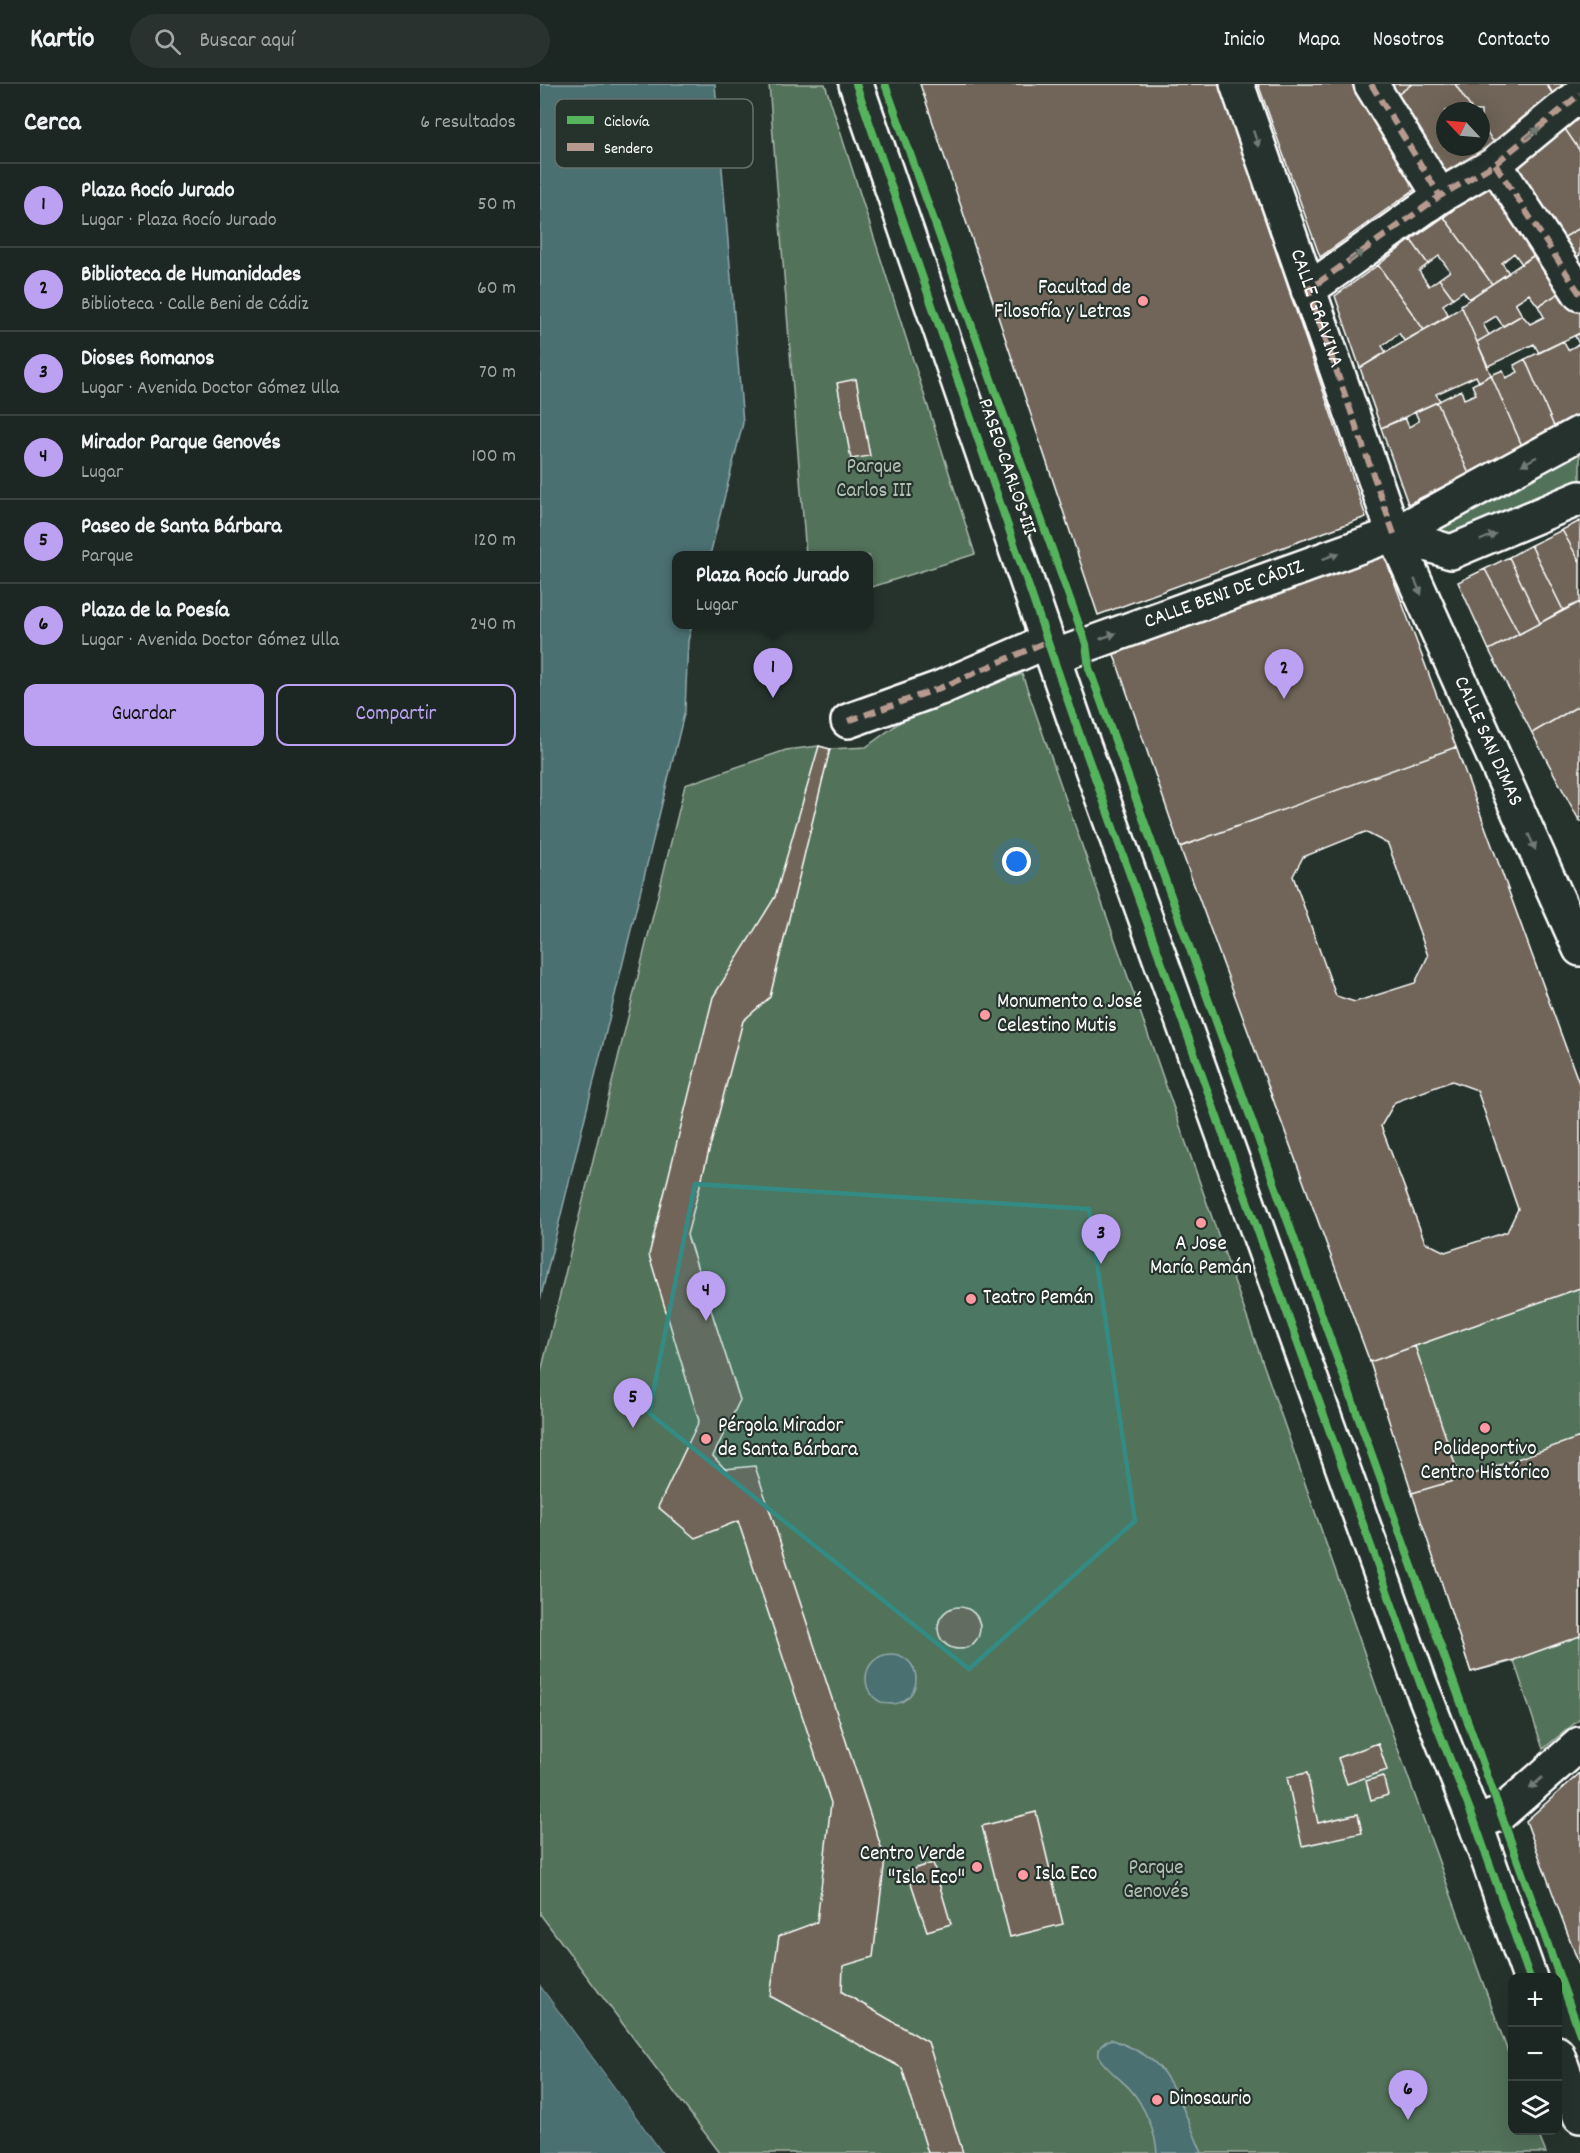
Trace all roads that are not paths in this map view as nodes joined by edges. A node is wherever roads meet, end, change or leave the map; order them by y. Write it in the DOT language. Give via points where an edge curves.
graph roads {
  1 [pos="856,84"];
  2 [pos="1237,84"];
  3 [pos="1371,84"];
  4 [pos="1580,94"];
  5 [pos="1495,164"];
  6 [pos="1440,196"];
  7 [pos="1308,290"];
  8 [pos="1580,294"];
  9 [pos="1580,433"];
  10 [pos="1580,498"];
  11 [pos="1394,534"];
  12 [pos="1050,649"];
  13 [pos="848,721"];
  14 [pos="1580,949"];
  15 [pos="1580,1744"];
  16 [pos="1475,1823"];
  17 [pos="1529,1973"];
  18 [pos="1562,2067"];
  19 [pos="1580,2116"];
  1 -- 12 [label="street, PASEO CARLOS III"];
  2 -- 7 [label="street, CALLE GRAVINA, one-way"];
  3 -- 6 [label="street"];
  5 -- 4 [label="street, one-way"];
  5 -- 6 [label="street"];
  5 -- 8 [label="street"];
  7 -- 6 [label="street, one-way"];
  7 -- 11 [label="street, CALLE GRAVINA"];
  9 -- 11 [label="street, CALLE BENI DE CÁDIZ, one-way"];
  11 -- 10 [label="street, one-way" via="1451,552"];
  12 -- 11 [label="street, CALLE BENI DE CÁDIZ, one-way"];
  11 -- 14 [label="street, CALLE SAN DIMAS, one-way"];
  12 -- 13 [label="street, CALLE BENI DE CÁDIZ"];
  12 -- 16 [label="street, PASEO CARLOS III" via="1420,1683"];
  15 -- 16 [label="street, one-way" via="1500,1814"];
  16 -- 17 [label="street, PASEO CARLOS III"];
  18 -- 19 [label="street"];
}
